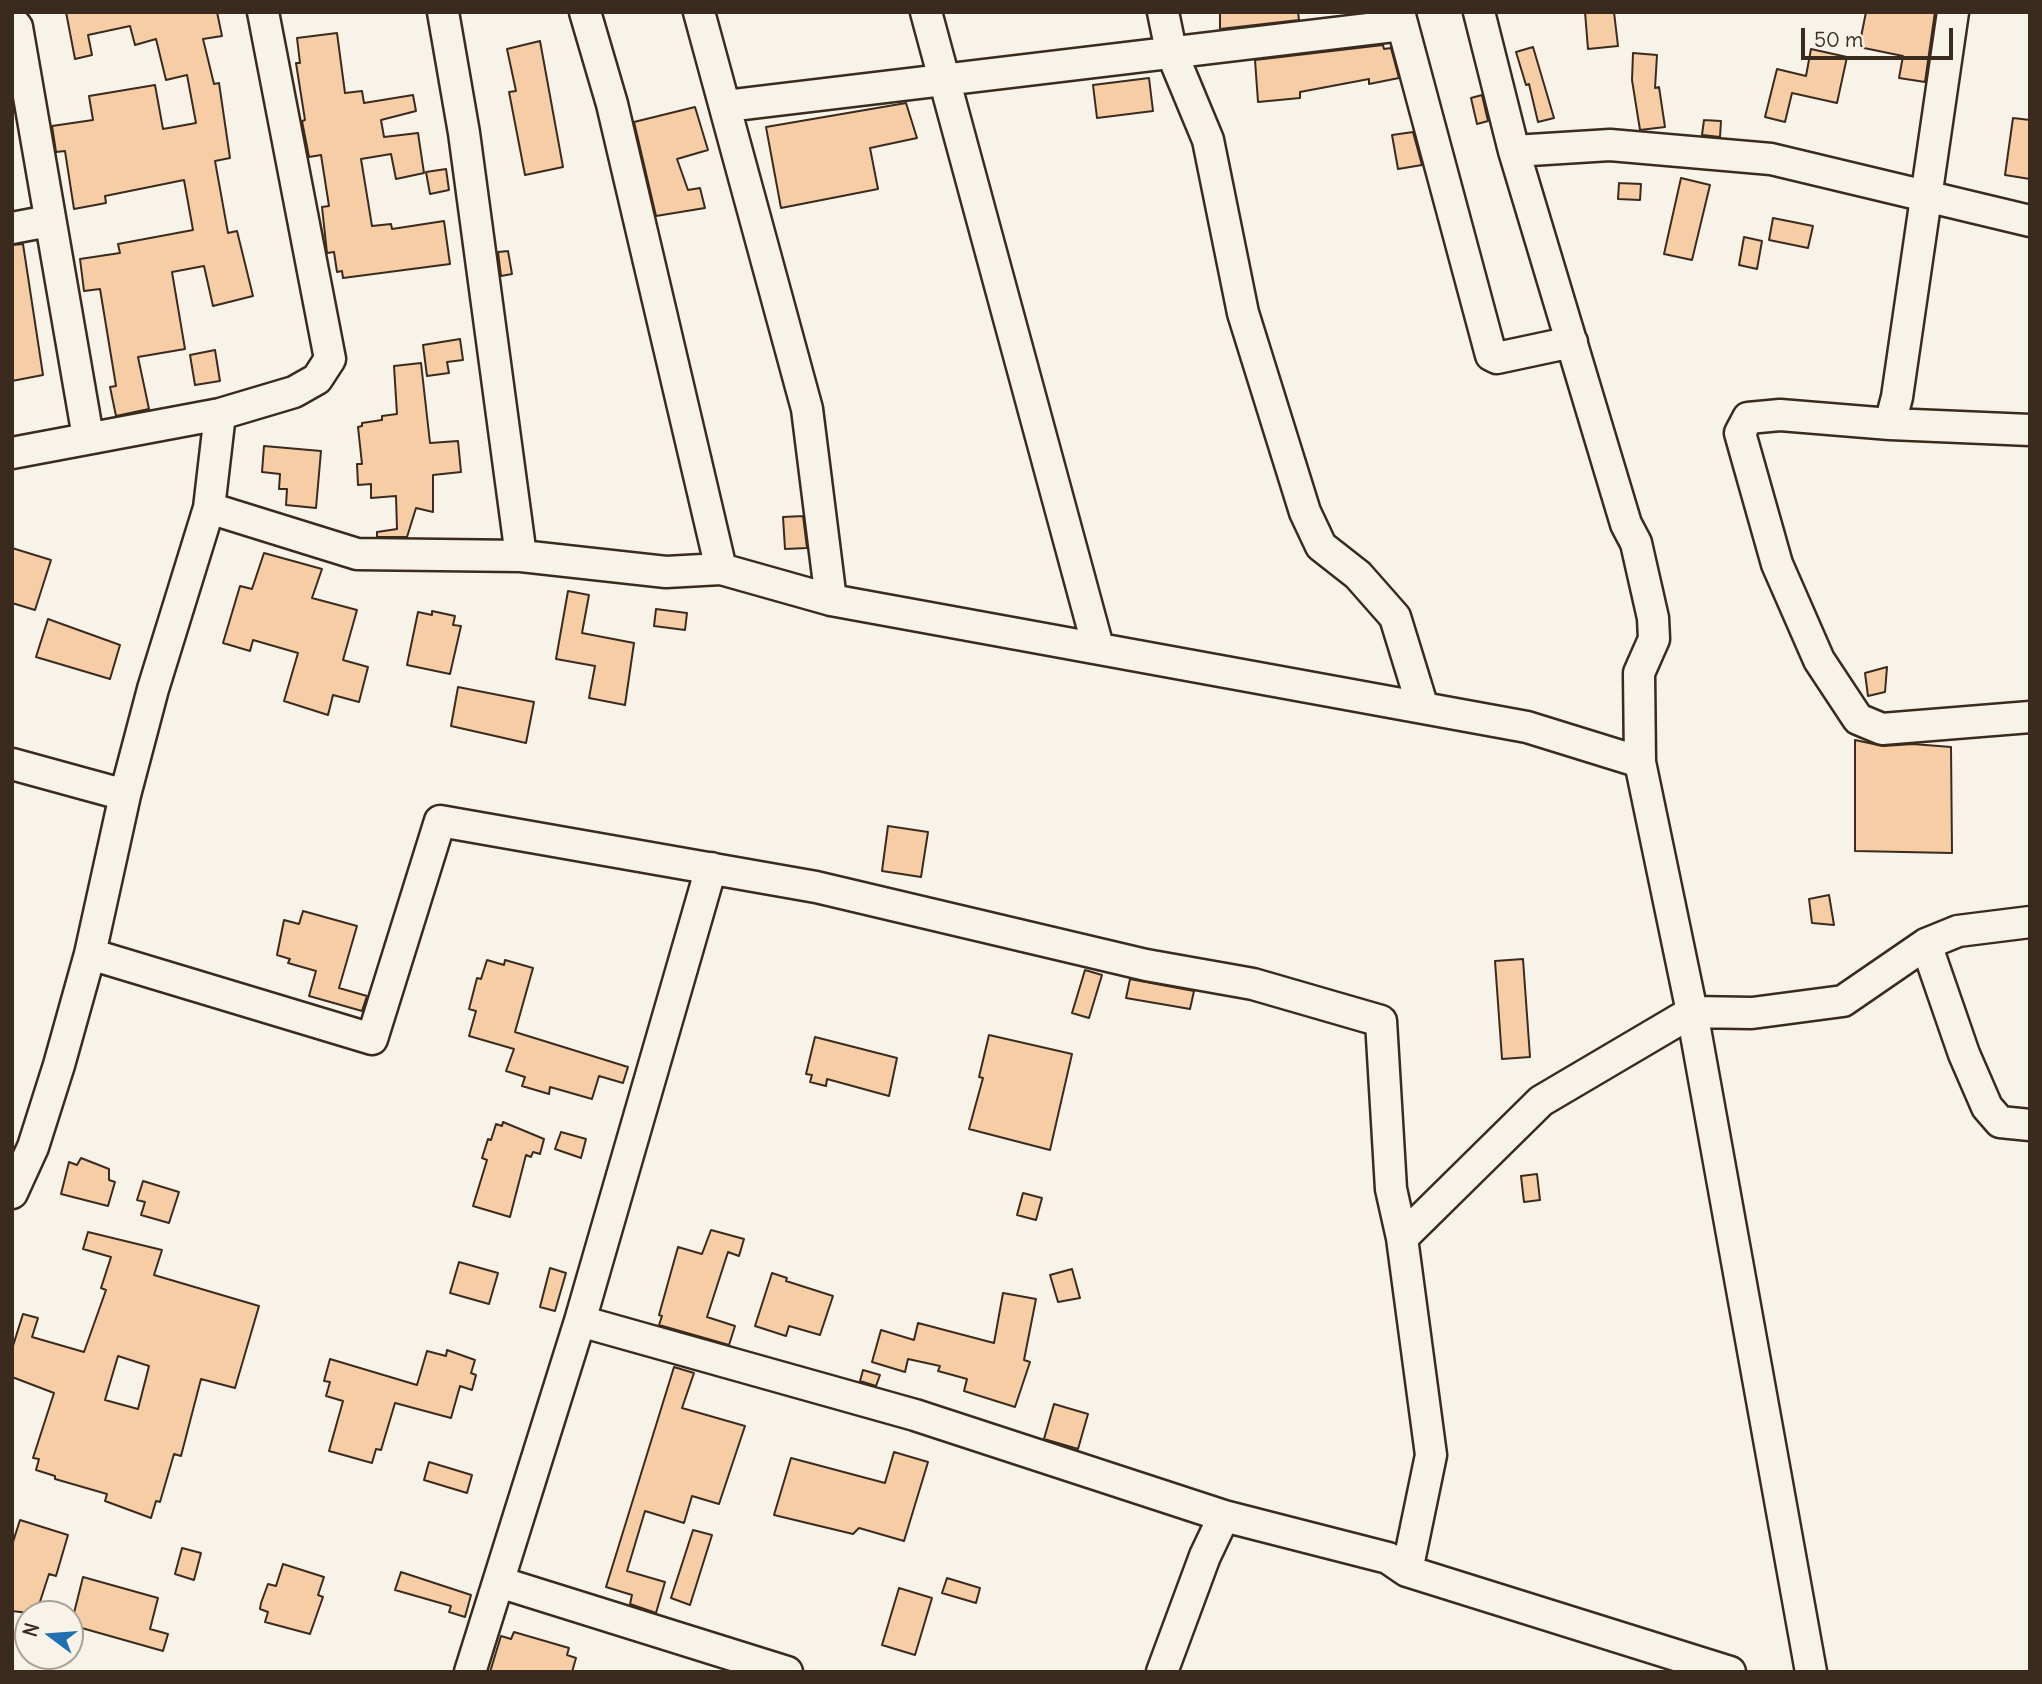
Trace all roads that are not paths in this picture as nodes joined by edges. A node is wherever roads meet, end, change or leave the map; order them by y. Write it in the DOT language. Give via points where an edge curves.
graph roads {
  1 [pos="264,12"];
  2 [pos="443,12"];
  3 [pos="585,12"];
  4 [pos="699,12"];
  5 [pos="926,12"];
  6 [pos="1163,12"];
  7 [pos="1479,12"];
  8 [pos="1954,12"];
  9 [pos="1401,19"];
  10 [pos="12,21"];
  11 [pos="1171,51"];
  12 [pos="943,79"];
  13 [pos="726,106"];
  14 [pos="1514,151"];
  15 [pos="1926,197"];
  16 [pos="49,221"];
  17 [pos="2030,221"];
  18 [pos="12,228"];
  19 [pos="1572,342"];
  20 [pos="220,414"];
  21 [pos="1890,424"];
  22 [pos="2030,430"];
  23 [pos="88,437"];
  24 [pos="12,453"];
  25 [pos="209,508"];
  26 [pos="521,556"];
  27 [pos="721,569"];
  28 [pos="831,600"];
  29 [pos="1098,647"];
  30 [pos="1423,708"];
  31 [pos="2030,717"];
  32 [pos="1640,762"];
  33 [pos="12,764"];
  34 [pos="125,796"];
  35 [pos="711,868"];
  36 [pos="2030,922"];
  37 [pos="1926,944"];
  38 [pos="90,954"];
  39 [pos="1692,1012"];
  40 [pos="2030,1125"];
  41 [pos="12,1194"];
  42 [pos="1402,1238"];
  43 [pos="580,1321"];
  44 [pos="1224,1516"];
  45 [pos="1407,1572"];
  46 [pos="499,1582"];
  47 [pos="470,1672"];
  48 [pos="787,1672"];
  49 [pos="1162,1672"];
  50 [pos="1730,1672"];
  51 [pos="1811,1672"];
  1 -- 20 [label="street" via="330,359 317,379 294,392"];
  2 -- 26 [label="street" via="464,133"];
  3 -- 27 [label="street" via="612,104"];
  4 -- 13 [label="street"];
  5 -- 12 [label="street"];
  6 -- 11 [label="street"];
  7 -- 14 [label="street"];
  8 -- 15 [label="street"];
  9 -- 11 [label="street"];
  9 -- 19 [label="street" via="1491,355 1497,358"];
  10 -- 16 [label="street" via="17,27"];
  11 -- 12 [label="street"];
  11 -- 30 [label="street" via="1208,140 1243,313 1305,512 1321,546 1358,575 1395,617"];
  12 -- 13 [label="street"];
  12 -- 29 [label="street"];
  13 -- 28 [label="street" via="807,409"];
  14 -- 15 [label="street" via="1610,145 1771,159"];
  14 -- 19 [label="street"];
  15 -- 17 [label="street"];
  15 -- 21 [label="street"];
  16 -- 18 [label="street"];
  16 -- 23 [label="street"];
  19 -- 32 [label="street" via="1626,524 1636,543 1653,618 1654,639 1639,673"];
  20 -- 23 [label="street"];
  20 -- 25 [label="street"];
  21 -- 22 [label="street"];
  21 -- 31 [label="street" via="1780,415 1748,418 1740,433 1777,564 1819,660 1858,719 1882,729"];
  23 -- 24 [label="street"];
  25 -- 26 [label="street" via="356,554"];
  25 -- 34 [label="street"];
  26 -- 27 [label="street" via="666,572"];
  27 -- 28 [label="street"];
  28 -- 29 [label="street"];
  29 -- 30 [label="street"];
  30 -- 32 [label="street" via="1527,727"];
  32 -- 39 [label="street"];
  33 -- 34 [label="street"];
  34 -- 38 [label="street"];
  35 -- 38 [label="street" via="440,821 372,1039"];
  35 -- 42 [label="street" via="816,887 1146,965 1253,984 1381,1021 1391,1189"];
  35 -- 43 [label="street"];
  36 -- 37 [label="street" via="1958,931"];
  37 -- 39 [label="street" via="1843,1002 1752,1013"];
  37 -- 40 [label="street" via="1987,1107 2000,1122"];
  38 -- 41 [label="street" via="33,1147"];
  39 -- 42 [label="street" via="1541,1101"];
  39 -- 51 [label="street"];
  42 -- 45 [label="street" via="1431,1455"];
  43 -- 44 [label="street" via="915,1415"];
  43 -- 46 [label="street"];
  44 -- 45 [label="street" via="1388,1558"];
  44 -- 49 [label="street"];
  45 -- 50 [label="street"];
  46 -- 47 [label="street"];
  46 -- 48 [label="street"];
}
